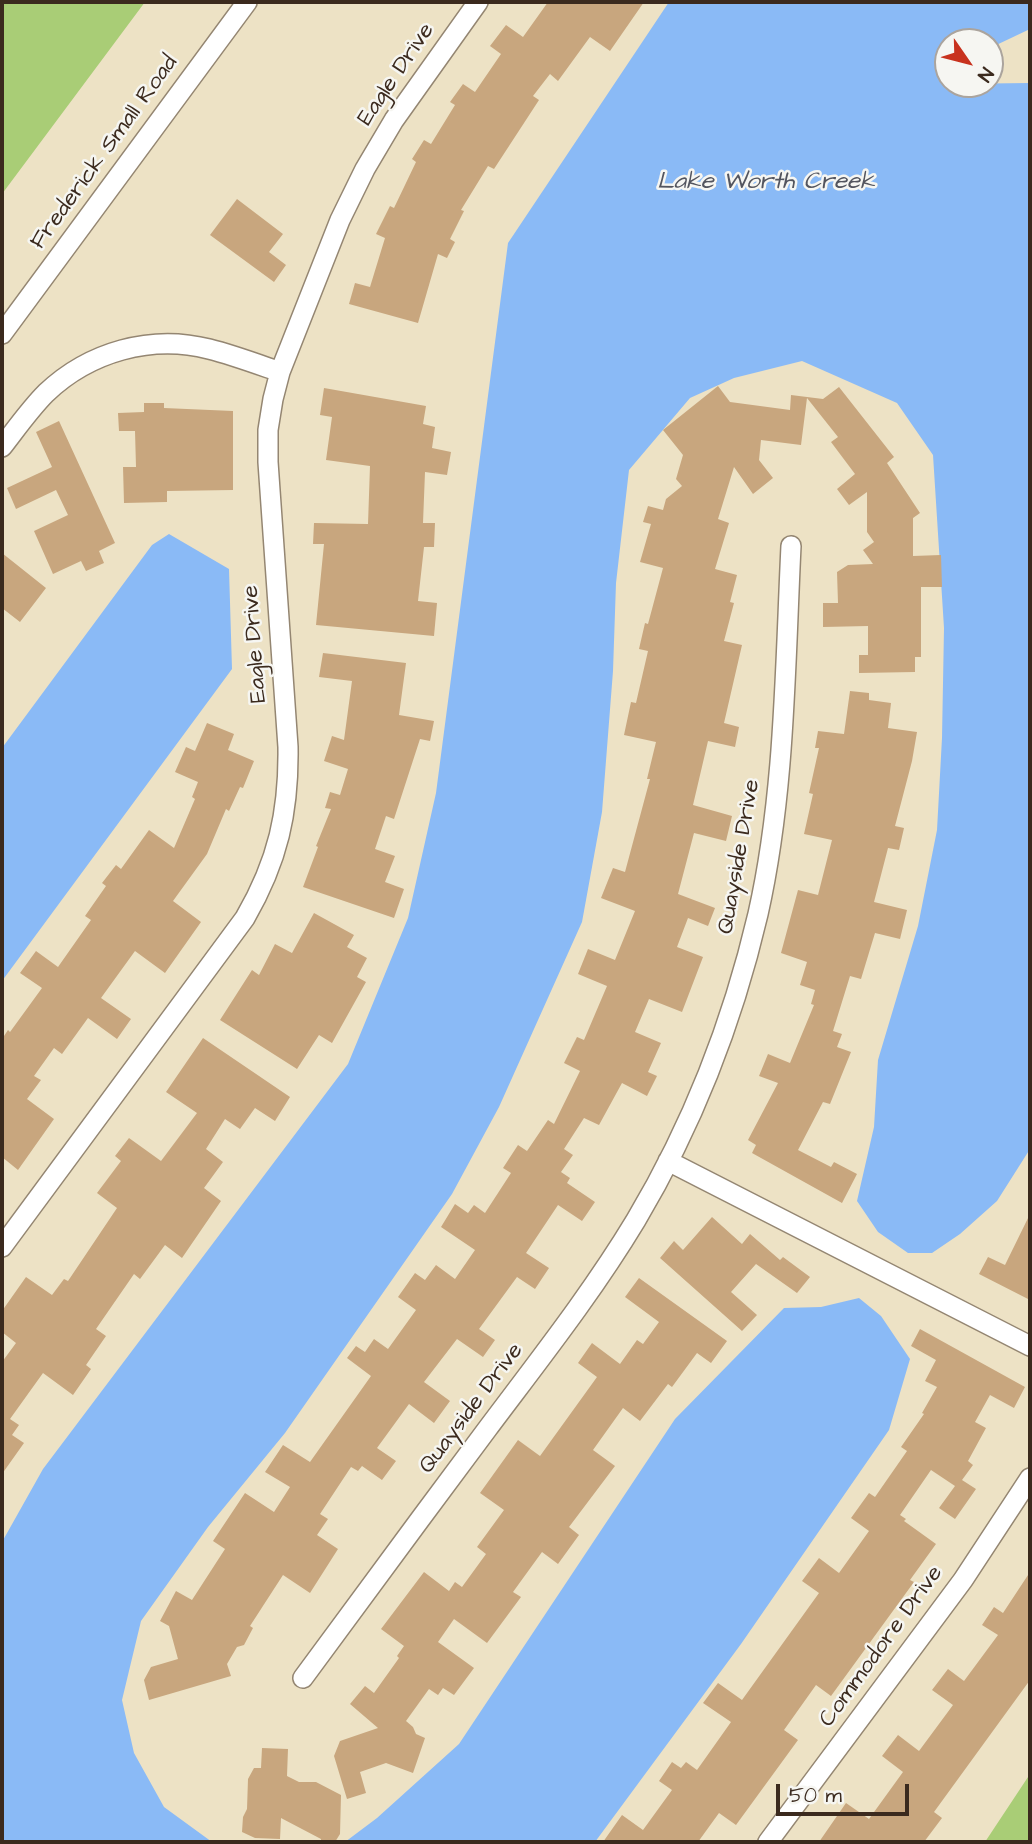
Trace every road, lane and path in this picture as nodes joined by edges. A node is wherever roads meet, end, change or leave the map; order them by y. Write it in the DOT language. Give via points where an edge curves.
graph roads {
  1 [pos="247,2"];
  2 [pos="478,2"];
  3 [pos="2,334"];
  4 [pos="280,372"];
  5 [pos="2,447"];
  6 [pos="791,547"];
  7 [pos="668,1161"];
  8 [pos="2,1247"];
  9 [pos="1030,1346"];
  10 [pos="1030,1478"];
  11 [pos="303,1678"];
  12 [pos="768,1842"];
  1 -- 3 [label="street, Frederick Small Road"];
  2 -- 4 [label="street, Eagle Drive" via="400,110 365,169"];
  4 -- 5 [label="street" via="209,348 183,344 129,347 68,374 38,401"];
  4 -- 8 [label="street, Eagle Drive" via="268,430 289,786 277,849 244,918"];
  6 -- 7 [label="street, Quayside Drive" via="777,798 758,913 721,1040"];
  7 -- 9 [label="street"];
  7 -- 11 [label="street, Quayside Drive" via="591,1289"];
  10 -- 12 [label="street, Commodore Drive" via="963,1580"];
}
